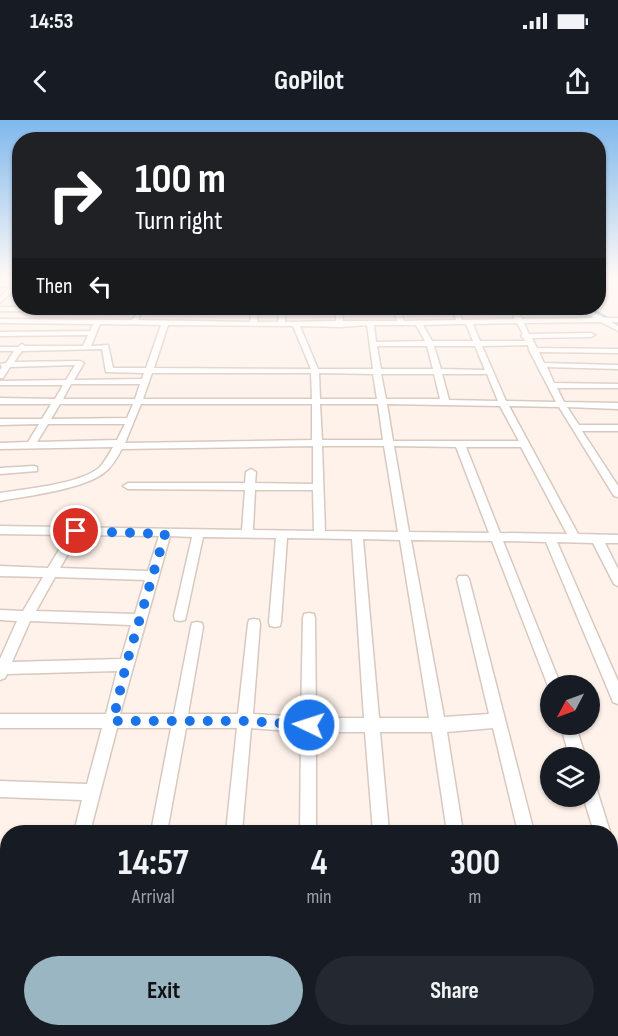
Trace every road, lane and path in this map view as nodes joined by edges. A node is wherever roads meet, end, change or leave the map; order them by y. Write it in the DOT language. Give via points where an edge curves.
graph roads {
  1 [pos="0,321"];
  2 [pos="223,321"];
  3 [pos="254,321"];
  4 [pos="281,321"];
  5 [pos="340,321"];
  6 [pos="614,321"];
  7 [pos="39,322"];
  8 [pos="134,322"];
  9 [pos="521,322"];
  10 [pos="606,322"];
  11 [pos="97,323"];
  12 [pos="163,323"];
  13 [pos="401,323"];
  14 [pos="419,323"];
  15 [pos="465,323"];
  16 [pos="572,323"];
  17 [pos="296,324"];
  18 [pos="370,324"];
  19 [pos="222,325"];
  20 [pos="253,325"];
  21 [pos="281,325"];
  22 [pos="340,325"];
  23 [pos="618,329"];
  24 [pos="30,333"];
  25 [pos="93,333"];
  26 [pos="0,334"];
  27 [pos="591,335"];
  28 [pos="529,343"];
  29 [pos="373,344"];
  30 [pos="430,344"];
  31 [pos="478,344"];
  32 [pos="86,348"];
  33 [pos="0,349"];
  34 [pos="20,349"];
  35 [pos="4,365"];
  36 [pos="542,365"];
  37 [pos="618,367"];
  38 [pos="150,369"];
  39 [pos="315,370"];
  40 [pos="377,371"];
  41 [pos="437,372"];
  42 [pos="490,372"];
  43 [pos="0,376"];
  44 [pos="145,381"];
  45 [pos="69,382"];
  46 [pos="0,383"];
  47 [pos="553,385"];
  48 [pos="618,386"];
  49 [pos="57,400"];
  50 [pos="0,401"];
  51 [pos="138,402"];
  52 [pos="445,402"];
  53 [pos="318,403"];
  54 [pos="383,403"];
  55 [pos="503,403"];
  56 [pos="561,404"];
  57 [pos="618,406"];
  58 [pos="130,421"];
  59 [pos="46,422"];
  60 [pos="0,423"];
  61 [pos="578,428"];
  62 [pos="618,428"];
  63 [pos="318,443"];
  64 [pos="389,443"];
  65 [pos="460,444"];
  66 [pos="524,444"];
  67 [pos="31,445"];
  68 [pos="118,445"];
  69 [pos="0,446"];
  70 [pos="34,469"];
  71 [pos="0,471"];
  72 [pos="251,472"];
  73 [pos="250,484"];
  74 [pos="128,486"];
  75 [pos="319,487"];
  76 [pos="618,494"];
  77 [pos="0,497"];
  78 [pos="0,530"];
  79 [pos="76,531"];
  80 [pos="165,534"];
  81 [pos="198,534"];
  82 [pos="247,534"];
  83 [pos="282,534"];
  84 [pos="320,536"];
  85 [pos="357,536"];
  86 [pos="404,536"];
  87 [pos="495,537"];
  88 [pos="550,538"];
  89 [pos="575,539"];
  90 [pos="597,539"];
  91 [pos="618,539"];
  92 [pos="0,571"];
  93 [pos="50,573"];
  94 [pos="153,576"];
  95 [pos="463,579"];
  96 [pos="618,581"];
  97 [pos="0,615"];
  98 [pos="26,616"];
  99 [pos="180,616"];
  100 [pos="309,618"];
  101 [pos="140,620"];
  102 [pos="274,622"];
  103 [pos="254,624"];
  104 [pos="197,627"];
  105 [pos="126,665"];
  106 [pos="1,670"];
  107 [pos="550,675"];
  108 [pos="618,698"];
  109 [pos="0,721"];
  110 [pos="113,721"];
  111 [pos="246,721"];
  112 [pos="498,721"];
  113 [pos="181,722"];
  114 [pos="373,724"];
  115 [pos="309,725"];
  116 [pos="439,725"];
  117 [pos="0,789"];
  118 [pos="94,792"];
  119 [pos="595,807"];
  120 [pos="84,825"];
  121 [pos="160,825"];
  122 [pos="235,825"];
  123 [pos="308,825"];
  124 [pos="380,825"];
  125 [pos="454,825"];
  126 [pos="524,825"];
  127 [pos="601,825"];
  1 -- 7 [label="street"];
  2 -- 19 [label="street"];
  3 -- 20 [label="street"];
  4 -- 21 [label="street"];
  5 -- 22 [label="street"];
  6 -- 10 [label="street"];
  7 -- 11 [label="street"];
  7 -- 24 [label="street"];
  8 -- 11 [label="street"];
  8 -- 12 [label="street"];
  9 -- 15 [label="street"];
  9 -- 16 [label="street"];
  9 -- 28 [label="street"];
  10 -- 16 [label="street"];
  10 -- 23 [label="street"];
  11 -- 25 [label="street"];
  12 -- 19 [label="street"];
  12 -- 38 [label="street"];
  13 -- 14 [label="street"];
  13 -- 18 [label="street"];
  14 -- 15 [label="street"];
  14 -- 30 [label="street"];
  15 -- 31 [label="street"];
  16 -- 27 [label="street"];
  17 -- 21 [label="street"];
  17 -- 22 [label="street"];
  17 -- 39 [label="street"];
  18 -- 22 [label="street"];
  18 -- 29 [label="street"];
  19 -- 20 [label="street"];
  20 -- 21 [label="street"];
  24 -- 25 [label="street"];
  24 -- 26 [label="street"];
  24 -- 34 [label="street"];
  25 -- 32 [label="street"];
  27 -- 28 [label="street"];
  27 -- 28 [label="street" via="618,351"];
  28 -- 31 [label="street"];
  28 -- 36 [label="street"];
  29 -- 30 [label="street"];
  29 -- 40 [label="street"];
  30 -- 31 [label="street"];
  30 -- 41 [label="street"];
  31 -- 42 [label="street"];
  32 -- 34 [label="street"];
  32 -- 38 [label="street" via="105,347 109,370"];
  33 -- 34 [label="street"];
  34 -- 35 [label="street"];
  35 -- 43 [label="street"];
  35 -- 45 [label="street" via="80,363"];
  36 -- 37 [label="street"];
  36 -- 47 [label="street"];
  38 -- 39 [label="street"];
  38 -- 44 [label="street"];
  39 -- 40 [label="street"];
  39 -- 53 [label="street"];
  40 -- 41 [label="street"];
  40 -- 54 [label="street"];
  41 -- 42 [label="street"];
  41 -- 52 [label="street"];
  42 -- 55 [label="street"];
  44 -- 45 [label="street"];
  44 -- 51 [label="street"];
  45 -- 46 [label="street"];
  45 -- 49 [label="street"];
  47 -- 48 [label="street"];
  47 -- 56 [label="street"];
  49 -- 50 [label="street"];
  49 -- 51 [label="street"];
  49 -- 59 [label="street"];
  51 -- 53 [label="street"];
  51 -- 58 [label="street"];
  52 -- 54 [label="street"];
  52 -- 55 [label="street"];
  53 -- 54 [label="street"];
  53 -- 63 [label="street"];
  54 -- 64 [label="street"];
  55 -- 56 [label="street"];
  55 -- 66 [label="street"];
  56 -- 57 [label="street"];
  56 -- 61 [label="street"];
  58 -- 59 [label="street"];
  58 -- 68 [label="street"];
  59 -- 60 [label="street"];
  59 -- 67 [label="street"];
  61 -- 62 [label="street"];
  61 -- 76 [label="street"];
  63 -- 64 [label="street"];
  63 -- 68 [label="street"];
  63 -- 75 [label="street"];
  64 -- 65 [label="street"];
  64 -- 86 [label="street"];
  65 -- 66 [label="street"];
  65 -- 87 [label="street"];
  66 -- 89 [label="street"];
  67 -- 68 [label="street"];
  67 -- 69 [label="street"];
  68 -- 77 [label="street" via="101,470 67,483"];
  70 -- 71 [label="street"];
  72 -- 73 [label="street"];
  73 -- 74 [label="street"];
  73 -- 75 [label="street"];
  73 -- 82 [label="street"];
  75 -- 84 [label="street"];
  78 -- 79 [label="street"];
  79 -- 80 [label="street"];
  79 -- 93 [label="street"];
  80 -- 81 [label="street"];
  80 -- 94 [label="street"];
  81 -- 82 [label="street"];
  81 -- 99 [label="street"];
  82 -- 83 [label="street"];
  83 -- 84 [label="street"];
  83 -- 102 [label="street"];
  84 -- 85 [label="street"];
  85 -- 86 [label="street"];
  85 -- 114 [label="street"];
  86 -- 87 [label="street"];
  86 -- 116 [label="street"];
  87 -- 88 [label="street"];
  87 -- 107 [label="street"];
  88 -- 89 [label="street"];
  88 -- 108 [label="street"];
  89 -- 90 [label="street"];
  90 -- 91 [label="street"];
  90 -- 96 [label="street"];
  92 -- 93 [label="street"];
  93 -- 94 [label="street"];
  93 -- 98 [label="street"];
  94 -- 101 [label="street"];
  95 -- 112 [label="street"];
  97 -- 98 [label="street"];
  98 -- 101 [label="street"];
  98 -- 106 [label="street"];
  100 -- 115 [label="street"];
  101 -- 105 [label="street"];
  103 -- 111 [label="street"];
  104 -- 113 [label="street"];
  105 -- 106 [label="street"];
  105 -- 110 [label="street"];
  109 -- 110 [label="street"];
  110 -- 113 [label="street"];
  110 -- 118 [label="street"];
  111 -- 113 [label="street"];
  111 -- 115 [label="street"];
  111 -- 122 [label="street"];
  112 -- 116 [label="street"];
  112 -- 126 [label="street"];
  113 -- 121 [label="street"];
  114 -- 115 [label="street"];
  114 -- 116 [label="street"];
  114 -- 124 [label="street"];
  115 -- 123 [label="street"];
  116 -- 125 [label="street"];
  117 -- 118 [label="street"];
  118 -- 120 [label="street"];
  119 -- 127 [label="street"];
}
